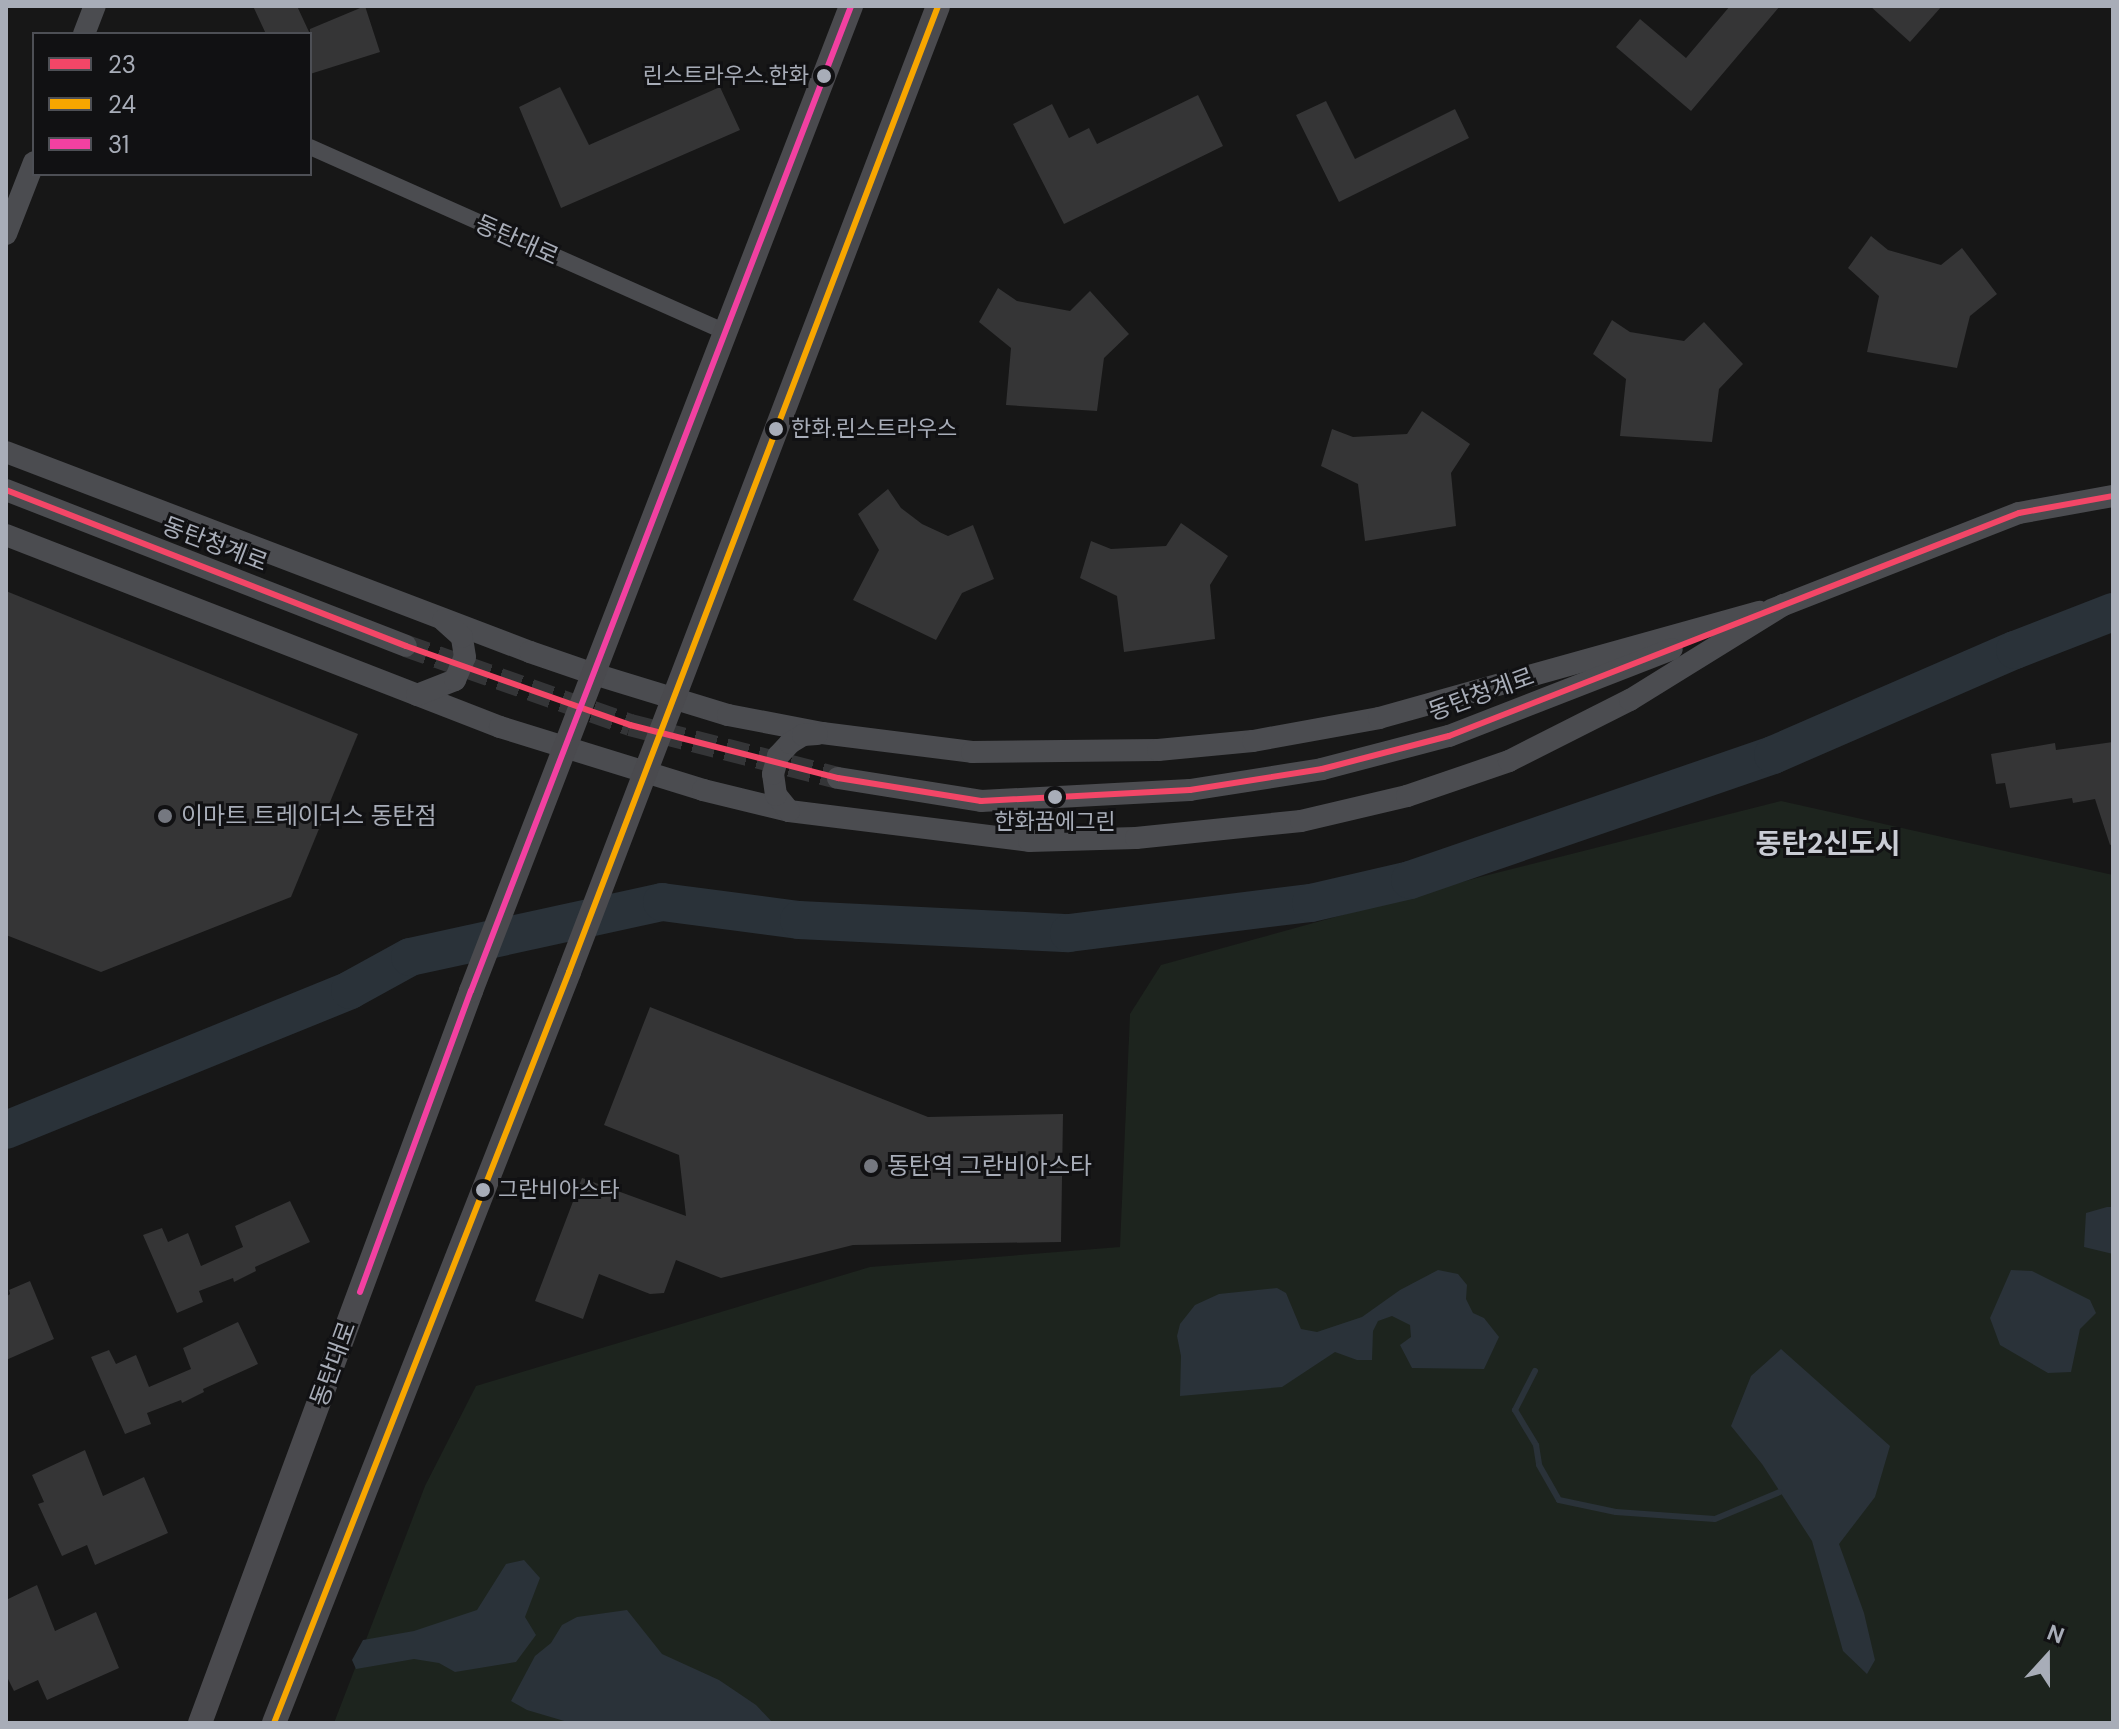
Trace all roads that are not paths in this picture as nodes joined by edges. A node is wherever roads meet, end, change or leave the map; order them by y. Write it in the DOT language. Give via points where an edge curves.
graph roads {
  1 [pos="95,6"];
  2 [pos="851,6"];
  3 [pos="938,6"];
  4 [pos="85,32"];
  5 [pos="312,148"];
  6 [pos="32,167"];
  7 [pos="6,234"];
  8 [pos="725,332"];
  9 [pos="6,452"];
  10 [pos="6,490"];
  11 [pos="2113,496"];
  12 [pos="6,535"];
  13 [pos="1783,605"];
  14 [pos="440,617"];
  15 [pos="406,646"];
  16 [pos="594,674"];
  17 [pos="417,695"];
  18 [pos="673,698"];
  19 [pos="822,733"];
  20 [pos="565,749"];
  21 [pos="645,772"];
  22 [pos="838,778"];
  23 [pos="789,811"];
  24 [pos="200,1723"];
  25 [pos="274,1723"];
  1 -- 4 [label="street"];
  2 -- 8 [label="main road, 동탄대로"];
  3 -- 18 [label="main road"];
  5 -- 8 [label="street, 동탄대로"];
  6 -- 7 [label="street"];
  8 -- 16 [label="main road, 동탄대로"];
  9 -- 14 [label="street"];
  10 -- 15 [label="street, 동탄청계로"];
  11 -- 13 [label="street, 동탄청계로" via="2019,513"];
  12 -- 17 [label="street"];
  13 -- 19 [label="street" via="1379,718 1253,741 1158,750 972,752"];
  13 -- 22 [label="street, 동탄청계로" via="1449,736 1322,769 1190,790 981,801"];
  13 -- 23 [label="street" via="1630,700 1509,761 1407,796 1301,821 1136,838 1029,841"];
  14 -- 16 [label="street"];
  14 -- 17 [label="street" via="462,637 465,657 455,680"];
  16 -- 18 [label="street"];
  16 -- 20 [label="main road, 동탄대로"];
  17 -- 20 [label="street"];
  18 -- 19 [label="street"];
  18 -- 21 [label="main road"];
  19 -- 23 [label="street" via="803,735 778,756 773,774 776,795"];
  20 -- 21 [label="street"];
  20 -- 24 [label="main road, 동탄대로"];
  21 -- 23 [label="street"];
  21 -- 25 [label="main road"];
}
